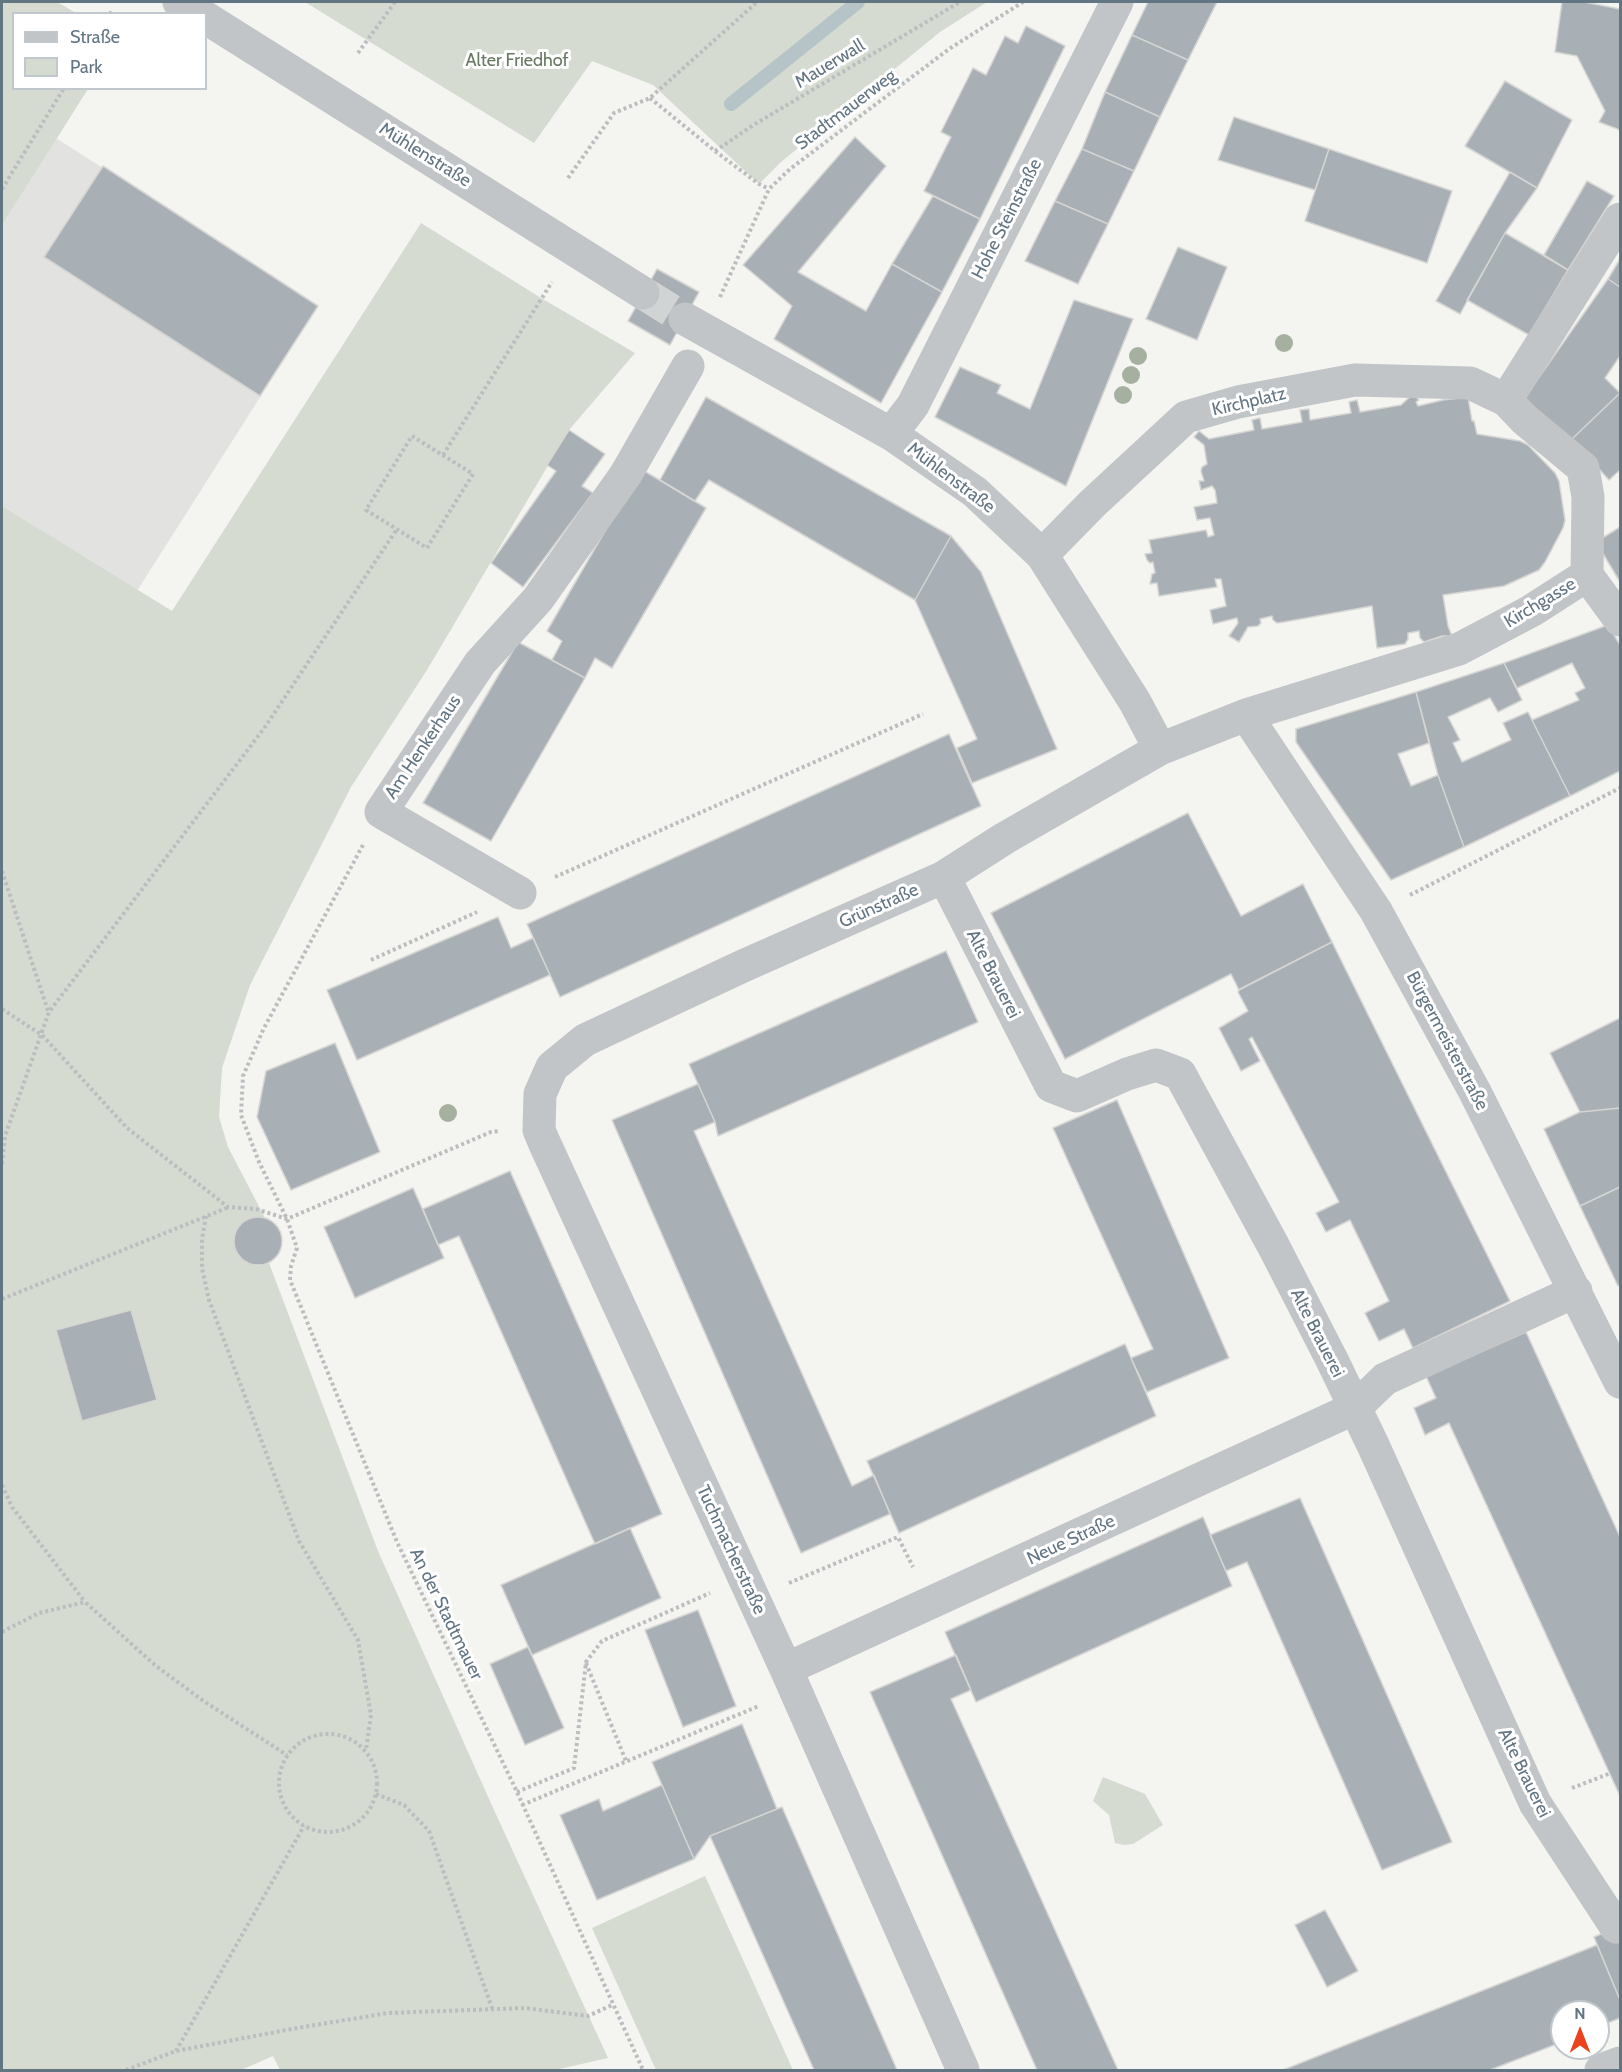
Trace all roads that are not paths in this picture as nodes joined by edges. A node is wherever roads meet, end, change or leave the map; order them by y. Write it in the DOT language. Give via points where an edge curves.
graph roads {
  1 [pos="179,2"];
  2 [pos="1117,2"];
  3 [pos="195,12"];
  4 [pos="207,19"];
  5 [pos="1620,219"];
  6 [pos="643,293"];
  7 [pos="685,319"];
  8 [pos="688,366"];
  9 [pos="1506,400"];
  10 [pos="891,434"];
  11 [pos="1042,555"];
  12 [pos="1587,574"];
  13 [pos="1620,620"];
  14 [pos="1246,715"];
  15 [pos="1160,749"];
  16 [pos="944,877"];
  17 [pos="520,893"];
  18 [pos="585,1040"];
  19 [pos="1576,1291"];
  20 [pos="1620,1382"];
  21 [pos="1355,1408"];
  22 [pos="791,1680"];
  23 [pos="1616,1927"];
  24 [pos="1620,2063"];
  25 [pos="963,2070"];
  26 [pos="1601,2070"];
  1 -- 3 [label="street"];
  2 -- 10 [label="street, Hohe Steinstraße" via="913,405"];
  4 -- 6 [label="street, Mühlenstraße"];
  5 -- 9 [label="street"];
  7 -- 10 [label="street, Mühlenstraße"];
  8 -- 17 [label="street, Am Henkerhaus" via="626,474 538,599 480,663 381,812"];
  9 -- 11 [label="street, Kirchplatz" via="1470,382 1355,380 1238,402 1186,417"];
  9 -- 12 [label="street, Kirchgasse" via="1583,468 1588,497"];
  10 -- 11 [label="street, Mühlenstraße" via="975,492"];
  11 -- 15 [label="street, Mühlenstraße" via="1135,702"];
  12 -- 13 [label="street"];
  12 -- 14 [label="street, Kirchgasse" via="1531,611 1459,649"];
  14 -- 15 [label="street, Kirchgasse"];
  14 -- 19 [label="street, Bürgermeisterstraße" via="1376,912 1475,1092"];
  15 -- 16 [label="street, Grünstraße"];
  16 -- 18 [label="street, Grünstraße"];
  16 -- 21 [label="street, Alte Brauerei" via="1051,1086 1077,1096 1156,1065 1180,1074"];
  18 -- 22 [label="street, Tuchmacherstraße" via="552,1067 540,1094 539,1130"];
  19 -- 20 [label="street, Bürgermeisterstraße"];
  19 -- 21 [label="street" via="1385,1378"];
  21 -- 22 [label="street, Neue Straße" via="930,1604"];
  21 -- 23 [label="street, Alte Brauerei" via="1535,1803"];
  22 -- 25 [label="street, Tuchmacherstraße"];
  24 -- 26 [label="street"];
}
